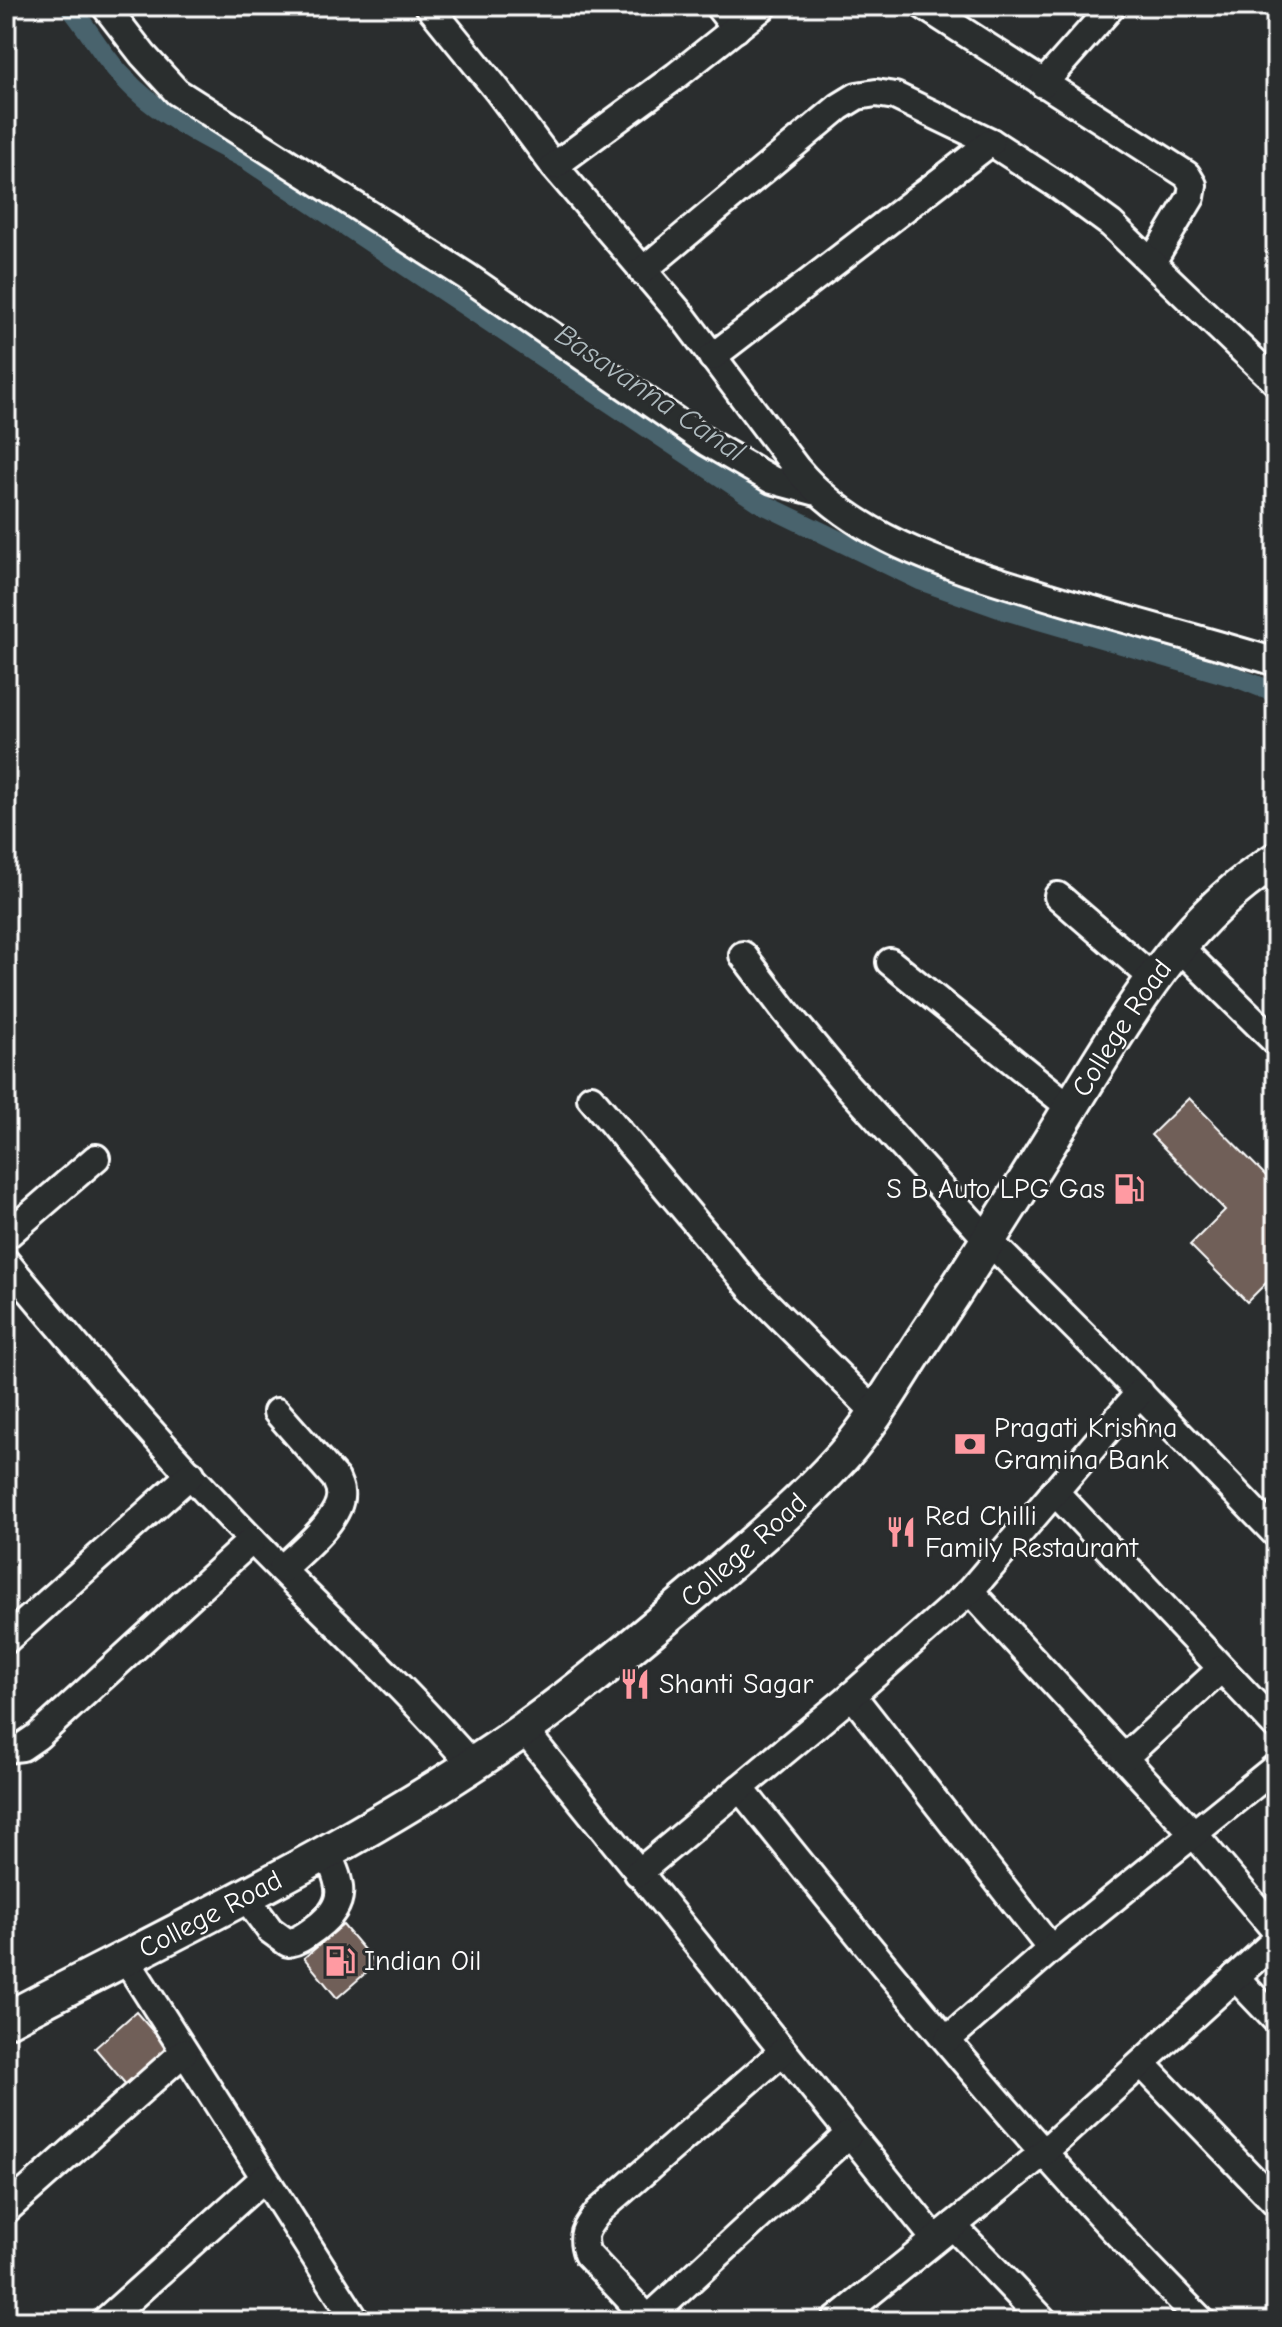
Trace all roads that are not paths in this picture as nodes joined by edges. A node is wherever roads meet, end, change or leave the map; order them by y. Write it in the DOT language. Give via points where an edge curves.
graph roads {
  1 [pos="105,6"];
  2 [pos="429,6"];
  3 [pos="718,6"];
  4 [pos="764,6"];
  5 [pos="924,6"];
  6 [pos="1112,6"];
  7 [pos="736,29"];
  8 [pos="1043,84"];
  9 [pos="991,142"];
  10 [pos="554,166"];
  11 [pos="1152,262"];
  12 [pos="642,271"];
  13 [pos="712,357"];
  14 [pos="1276,382"];
  15 [pos="817,492"];
  16 [pos="1276,662"];
  17 [pos="1276,860"];
  18 [pos="1058,896"];
  19 [pos="1177,945"];
  20 [pos="743,955"];
  21 [pos="890,962"];
  22 [pos="1154,979"];
  23 [pos="1266,1018"];
  24 [pos="1276,1042"];
  25 [pos="591,1098"];
  26 [pos="1071,1108"];
  27 [pos="96,1158"];
  28 [pos="6,1236"];
  29 [pos="989,1241"];
  30 [pos="6,1262"];
  31 [pos="1140,1392"];
  32 [pos="277,1412"];
  33 [pos="875,1412"];
  34 [pos="191,1474"];
  35 [pos="1054,1491"];
  36 [pos="1276,1534"];
  37 [pos="252,1540"];
  38 [pos="282,1569"];
  39 [pos="970,1591"];
  40 [pos="6,1640"];
  41 [pos="1221,1669"];
  42 [pos="852,1695"];
  43 [pos="1276,1726"];
  44 [pos="524,1730"];
  45 [pos="6,1749"];
  46 [pos="1125,1757"];
  47 [pos="472,1765"];
  48 [pos="1276,1767"];
  49 [pos="740,1788"];
  50 [pos="1194,1834"];
  51 [pos="327,1853"];
  52 [pos="638,1873"];
  53 [pos="245,1896"];
  54 [pos="1276,1931"];
  55 [pos="1276,1940"];
  56 [pos="1051,1949"];
  57 [pos="125,1958"];
  58 [pos="1235,1977"];
  59 [pos="6,2020"];
  60 [pos="1276,2020"];
  61 [pos="948,2039"];
  62 [pos="184,2052"];
  63 [pos="782,2052"];
  64 [pos="1142,2064"];
  65 [pos="849,2134"];
  66 [pos="1044,2152"];
  67 [pos="264,2178"];
  68 [pos="1276,2203"];
  69 [pos="6,2210"];
  70 [pos="944,2233"];
  71 [pos="352,2319"];
  72 [pos="649,2320"];
  73 [pos="105,2321"];
  74 [pos="835,2321"];
  75 [pos="1044,2321"];
  76 [pos="1202,2321"];
  1 -- 15 [label="street" via="177,92 466,276 708,443 772,480"];
  2 -- 10 [label="street"];
  3 -- 7 [label="street"];
  4 -- 7 [label="street"];
  5 -- 8 [label="street"];
  6 -- 8 [label="street"];
  7 -- 10 [label="street"];
  8 -- 11 [label="street" via="1187,175 1193,185 1191,197"];
  9 -- 11 [label="street" via="1101,216"];
  9 -- 12 [label="street" via="895,96 857,96"];
  9 -- 13 [label="street"];
  10 -- 12 [label="street"];
  11 -- 14 [label="street"];
  12 -- 13 [label="street"];
  13 -- 15 [label="street"];
  15 -- 16 [label="street" via="862,525 968,572"];
  17 -- 19 [label="main road, College Road" via="1217,905"];
  18 -- 22 [label="street"];
  19 -- 22 [label="main road, College Road"];
  19 -- 23 [label="street"];
  20 -- 29 [label="street" via="846,1084"];
  21 -- 26 [label="street"];
  22 -- 26 [label="main road, College Road"];
  23 -- 24 [label="street"];
  25 -- 33 [label="street" via="750,1287"];
  26 -- 29 [label="main road, College Road"];
  27 -- 28 [label="street"];
  29 -- 31 [label="street"];
  29 -- 33 [label="main road, College Road"];
  30 -- 34 [label="street"];
  31 -- 35 [label="street"];
  31 -- 36 [label="street"];
  32 -- 38 [label="street" via="336,1479 341,1493 327,1524"];
  33 -- 44 [label="main road, College Road" via="846,1453 763,1534"];
  34 -- 37 [label="street"];
  34 -- 40 [label="street"];
  35 -- 39 [label="street"];
  35 -- 41 [label="street"];
  37 -- 38 [label="street"];
  37 -- 45 [label="street" via="38,1736 22,1747"];
  38 -- 47 [label="street"];
  39 -- 42 [label="street"];
  39 -- 46 [label="street"];
  41 -- 43 [label="street"];
  41 -- 46 [label="street"];
  42 -- 49 [label="street"];
  42 -- 56 [label="street"];
  44 -- 47 [label="main road, College Road"];
  44 -- 52 [label="street"];
  46 -- 50 [label="street"];
  47 -- 51 [label="main road, College Road"];
  48 -- 50 [label="street"];
  49 -- 52 [label="street"];
  49 -- 61 [label="street"];
  50 -- 54 [label="street"];
  50 -- 56 [label="street"];
  51 -- 53 [label="main road, College Road"];
  51 -- 53 [label="street" via="338,1877 337,1907 297,1942 288,1943 270,1930"];
  52 -- 63 [label="street"];
  53 -- 57 [label="main road, College Road"];
  55 -- 58 [label="street"];
  56 -- 61 [label="street"];
  57 -- 59 [label="main road, College Road"];
  57 -- 62 [label="street"];
  58 -- 60 [label="street"];
  58 -- 64 [label="street"];
  61 -- 66 [label="street"];
  62 -- 67 [label="street"];
  62 -- 69 [label="street"];
  63 -- 65 [label="street"];
  63 -- 72 [label="street" via="587,2226 587,2254"];
  64 -- 66 [label="street"];
  64 -- 68 [label="street"];
  65 -- 70 [label="street"];
  65 -- 72 [label="street"];
  66 -- 70 [label="street"];
  66 -- 76 [label="street"];
  67 -- 71 [label="street"];
  67 -- 73 [label="street"];
  70 -- 74 [label="street"];
  70 -- 75 [label="street"];
}
